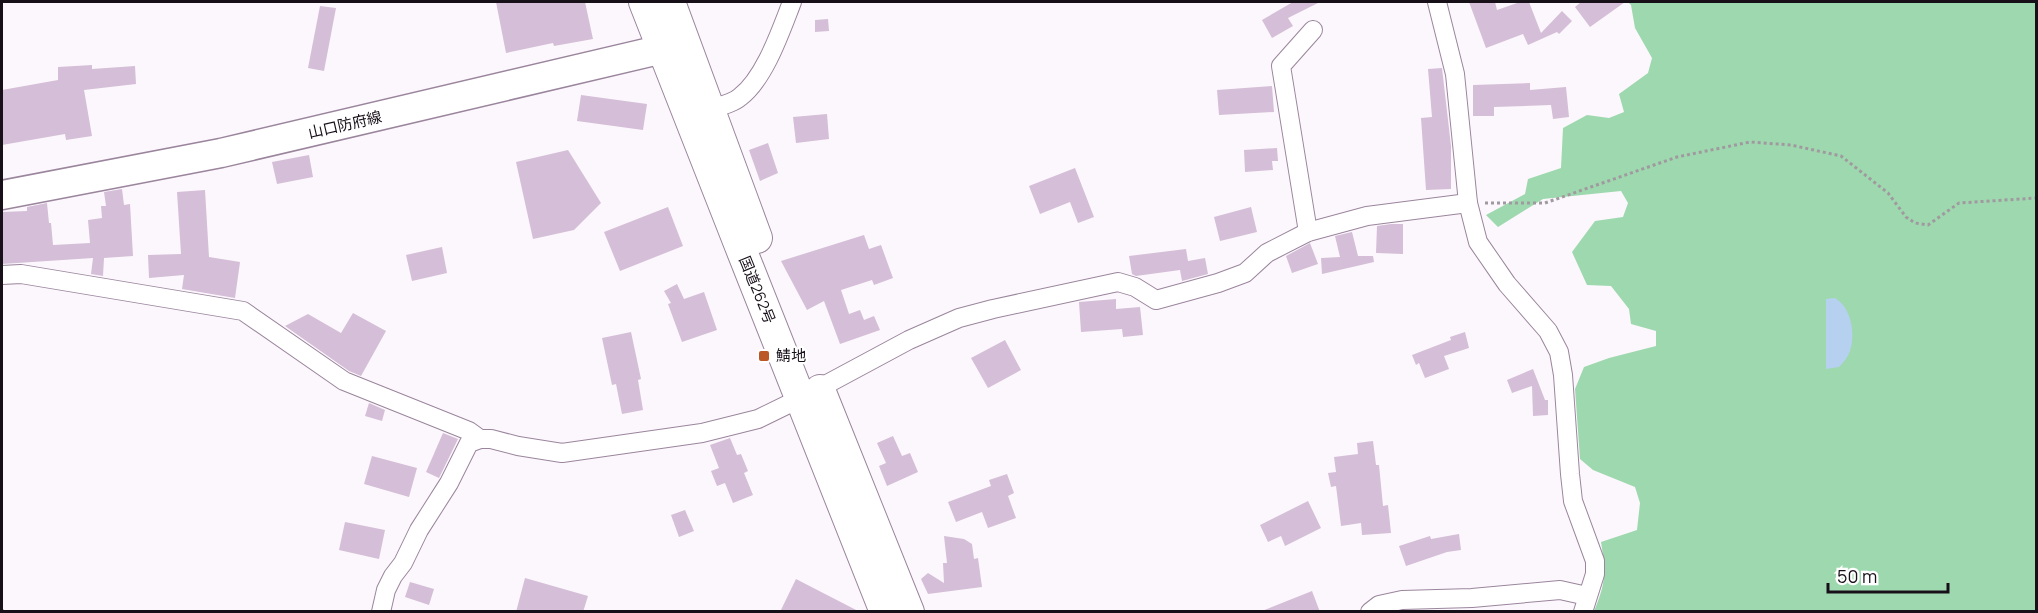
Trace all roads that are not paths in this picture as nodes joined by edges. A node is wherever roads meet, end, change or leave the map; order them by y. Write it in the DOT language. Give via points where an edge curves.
graph roads {
  1 [pos="644,2"];
  2 [pos="670,2"];
  3 [pos="792,2"];
  4 [pos="1437,2"];
  5 [pos="1313,30"];
  6 [pos="674,45"];
  7 [pos="709,109"];
  8 [pos="2,195"];
  9 [pos="1468,203"];
  10 [pos="1308,232"];
  11 [pos="2,274"];
  12 [pos="810,393"];
  13 [pos="480,439"];
  14 [pos="1585,604"];
  15 [pos="381,612"];
  16 [pos="885,612"];
  17 [pos="909,612"];
  18 [pos="1370,612"];
  1 -- 6 [label="highway, 国道262号"];
  2 -- 6 [label="highway, 国道262号"];
  3 -- 7 [label="street" via="763,68 748,88 739,98"];
  4 -- 9 [label="street" via="1455,74"];
  5 -- 10 [label="street" via="1281,66"];
  6 -- 7 [label="highway, 国道262号"];
  6 -- 8 [label="main road, 山口防府線" via="221,153"];
  6 -- 12 [label="highway, 国道262号" via="730,226"];
  7 -- 12 [label="highway, 国道262号"];
  9 -- 10 [label="street" via="1367,216"];
  9 -- 14 [label="street" via="1478,242 1507,285 1548,331 1559,352 1573,501 1595,561"];
  10 -- 12 [label="street" via="1267,253 1245,273 1156,300 1118,282 959,318"];
  11 -- 13 [label="street" via="243,311 344,381 469,431"];
  12 -- 13 [label="street" via="758,419 702,433 603,448 562,453"];
  12 -- 16 [label="highway, 国道262号"];
  12 -- 17 [label="highway, 国道262号"];
  13 -- 15 [label="street" via="465,449 390,583"];
  14 -- 18 [label="street" via="1560,590 1402,600 1379,605"];
}
